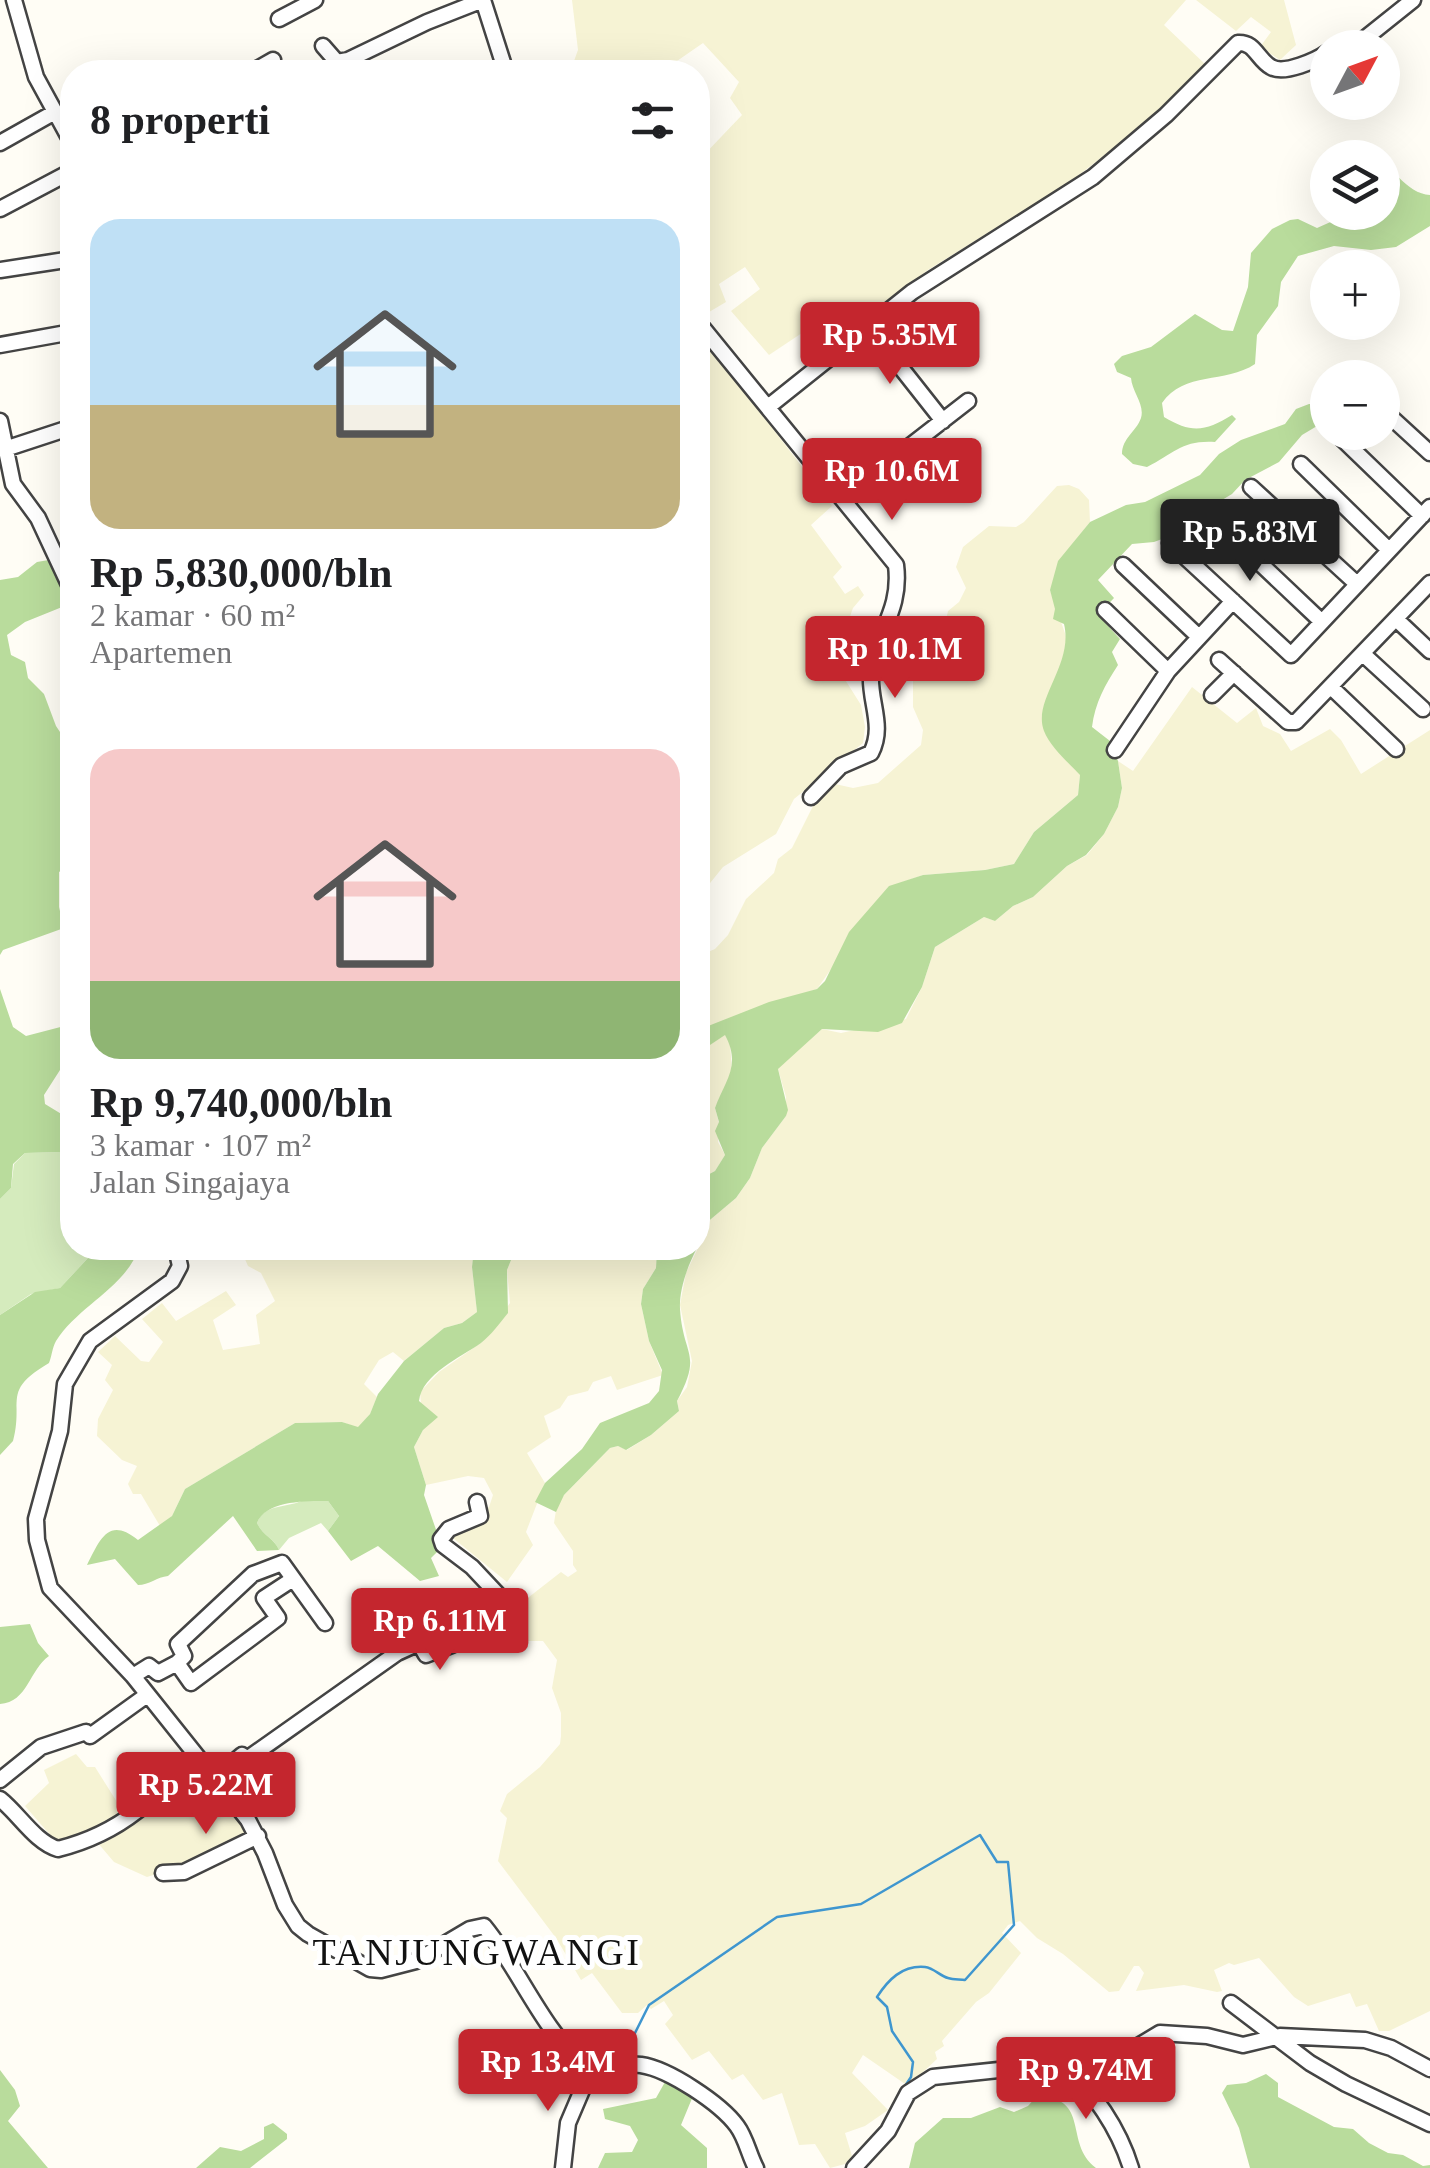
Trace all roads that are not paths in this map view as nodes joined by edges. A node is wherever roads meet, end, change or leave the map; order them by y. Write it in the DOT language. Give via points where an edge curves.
graph roads {
  1 [pos="14,0"];
  2 [pos="315,0"];
  3 [pos="1412,0"];
  4 [pos="279,19"];
  5 [pos="1375,30"];
  6 [pos="323,46"];
  7 [pos="336,60"];
  8 [pos="348,60"];
  9 [pos="502,60"];
  10 [pos="1310,61"];
  11 [pos="55,112"];
  12 [pos="60,121"];
  13 [pos="0,143"];
  14 [pos="60,178"];
  15 [pos="0,209"];
  16 [pos="60,262"];
  17 [pos="0,270"];
  18 [pos="868,326"];
  19 [pos="60,334"];
  20 [pos="710,336"];
  21 [pos="0,345"];
  22 [pos="968,401"];
  23 [pos="768,406"];
  24 [pos="0,421"];
  25 [pos="944,421"];
  26 [pos="1400,426"];
  27 [pos="60,431"];
  28 [pos="910,446"];
  29 [pos="5,449"];
  30 [pos="1356,450"];
  31 [pos="1430,453"];
  32 [pos="1301,464"];
  33 [pos="1251,486"];
  34 [pos="1426,511"];
  35 [pos="1209,515"];
  36 [pos="1170,543"];
  37 [pos="1389,550"];
  38 [pos="60,565"];
  39 [pos="1123,565"];
  40 [pos="1430,583"];
  41 [pos="1357,584"];
  42 [pos="1233,602"];
  43 [pos="1104,610"];
  44 [pos="1396,619"];
  45 [pos="1322,622"];
  46 [pos="1199,637"];
  47 [pos="1430,651"];
  48 [pos="1363,654"];
  49 [pos="1219,660"];
  50 [pos="1168,670"];
  51 [pos="1234,673"];
  52 [pos="1331,687"];
  53 [pos="1212,696"];
  54 [pos="1423,709"];
  55 [pos="1115,750"];
  56 [pos="1396,750"];
  57 [pos="811,797"];
  58 [pos="179,1260"];
  59 [pos="477,1502"];
  60 [pos="293,1580"];
  61 [pos="325,1623"];
  62 [pos="177,1664"];
  63 [pos="132,1676"];
  64 [pos="146,1695"];
  65 [pos="211,1773"];
  66 [pos="0,1780"];
  67 [pos="0,1799"];
  68 [pos="258,1836"];
  69 [pos="163,1874"];
  70 [pos="1231,2004"];
  71 [pos="1278,2036"];
  72 [pos="1064,2063"];
  73 [pos="592,2069"];
  74 [pos="1430,2069"];
  75 [pos="1430,2124"];
  76 [pos="564,2168"];
  77 [pos="756,2168"];
  78 [pos="854,2168"];
  79 [pos="1131,2168"];
  1 -- 11 [label="street" via="36,77"];
  2 -- 4 [label="street"];
  3 -- 5 [label="street"];
  6 -- 7 [label="street"];
  8 -- 9 [label="street" via="483,0"];
  10 -- 18 [label="street" via="1276,69 1250,45 1238,43 1093,178"];
  11 -- 12 [label="street"];
  11 -- 13 [label="street"];
  14 -- 15 [label="street"];
  16 -- 17 [label="street"];
  18 -- 23 [label="street"];
  18 -- 25 [label="street"];
  19 -- 21 [label="street"];
  20 -- 23 [label="street"];
  22 -- 25 [label="street"];
  23 -- 57 [label="street" via="896,565 895,604 871,676 878,737 871,753 841,766"];
  24 -- 29 [label="street"];
  25 -- 28 [label="street"];
  26 -- 31 [label="street"];
  27 -- 29 [label="street"];
  29 -- 38 [label="street" via="14,484"];
  30 -- 34 [label="street"];
  32 -- 37 [label="street"];
  33 -- 41 [label="street"];
  34 -- 37 [label="street"];
  35 -- 45 [label="street"];
  36 -- 42 [label="street"];
  37 -- 41 [label="street"];
  39 -- 46 [label="street"];
  40 -- 44 [label="street"];
  41 -- 45 [label="street"];
  42 -- 45 [label="street" via="1291,655"];
  42 -- 46 [label="street"];
  43 -- 50 [label="street"];
  44 -- 47 [label="street"];
  44 -- 48 [label="street"];
  46 -- 50 [label="street"];
  48 -- 52 [label="street"];
  48 -- 54 [label="street"];
  49 -- 51 [label="street"];
  50 -- 55 [label="street"];
  51 -- 52 [label="street" via="1292,723"];
  51 -- 53 [label="street"];
  52 -- 56 [label="street"];
  58 -- 63 [label="street" via="172,1282 90,1341 64,1384 60,1431 36,1519 54,1594"];
  59 -- 65 [label="street" via="480,1516 441,1539 503,1600 452,1644 426,1655 419,1643 397,1653 247,1760 242,1755"];
  60 -- 61 [label="street"];
  60 -- 62 [label="street" via="282,1563 254,1574 178,1644 184,1656"];
  60 -- 62 [label="street" via="264,1598 278,1618 191,1682"];
  62 -- 63 [label="street" via="158,1673 149,1666"];
  63 -- 64 [label="street"];
  64 -- 65 [label="street"];
  64 -- 66 [label="street" via="90,1736 41,1747"];
  65 -- 67 [label="street" via="186,1768 138,1811 58,1849"];
  65 -- 68 [label="street"];
  68 -- 69 [label="street" via="184,1872"];
  68 -- 73 [label="street" via="298,1926 370,1968 416,1960 484,1926 568,2048"];
  70 -- 71 [label="street"];
  71 -- 72 [label="street" via="1243,2045 1160,2033 1111,2060"];
  71 -- 74 [label="street" via="1366,2040"];
  71 -- 75 [label="street" via="1346,2084"];
  72 -- 78 [label="street" via="925,2080 908,2093 888,2131"];
  72 -- 79 [label="street" via="1094,2094"];
  73 -- 76 [label="street" via="568,2123"];
  73 -- 77 [label="street" via="640,2065 683,2082 736,2125"];
}
